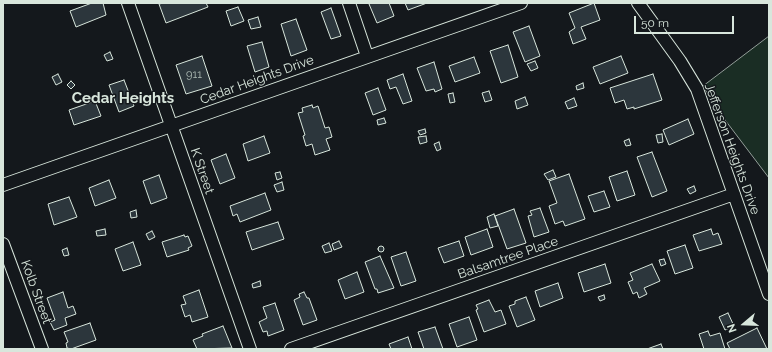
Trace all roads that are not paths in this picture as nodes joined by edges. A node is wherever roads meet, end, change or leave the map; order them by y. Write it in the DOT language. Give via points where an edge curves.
graph roads {
  1 [pos="128,3"];
  2 [pos="348,3"];
  3 [pos="520,3"];
  4 [pos="638,3"];
  5 [pos="367,56"];
  6 [pos="172,126"];
  7 [pos="3,185"];
  8 [pos="734,194"];
  9 [pos="3,244"];
  10 [pos="769,294"];
  11 [pos="42,349"];
  12 [pos="250,349"];
  13 [pos="291,349"];
  1 -- 6 [label="street, K Street"];
  2 -- 5 [label="street"];
  3 -- 5 [label="street, Cedar Heights Drive"];
  4 -- 8 [label="street, Jefferson Heights Drive" via="697,89"];
  5 -- 6 [label="street, Cedar Heights Drive"];
  6 -- 7 [label="street, Cedar Heights Drive"];
  6 -- 12 [label="street, K Street"];
  8 -- 10 [label="street, Jefferson Heights Drive"];
  8 -- 13 [label="street, Balsamtree Place"];
  9 -- 11 [label="street, Kolb Street"];
}
